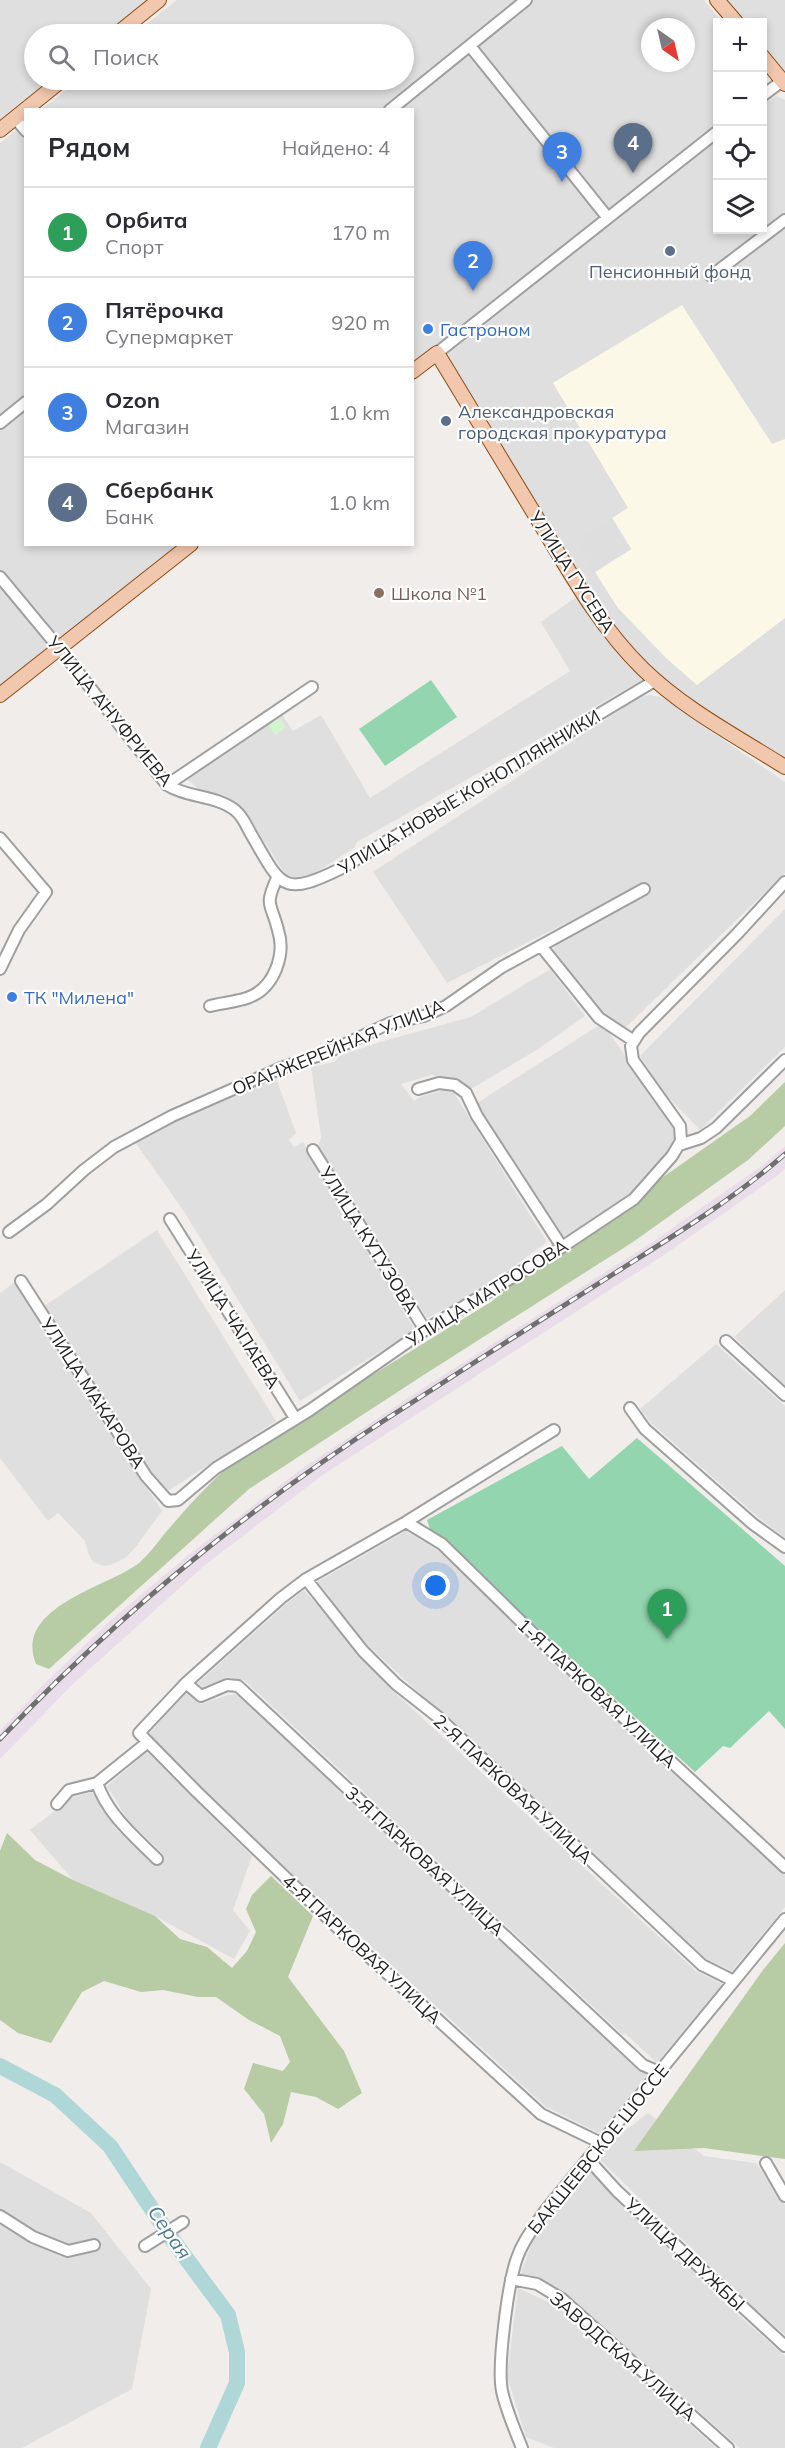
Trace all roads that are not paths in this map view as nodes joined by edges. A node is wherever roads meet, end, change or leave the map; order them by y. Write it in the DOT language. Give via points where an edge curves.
graph roads {
  1 [pos="159,0"];
  2 [pos="526,0"];
  3 [pos="717,0"];
  4 [pos="733,18"];
  5 [pos="129,24"];
  6 [pos="470,46"];
  7 [pos="767,62"];
  8 [pos="784,81"];
  9 [pos="50,90"];
  10 [pos="767,93"];
  11 [pos="27,108"];
  12 [pos="392,108"];
  13 [pos="24,111"];
  14 [pos="15,118"];
  15 [pos="24,129"];
  16 [pos="0,130"];
  17 [pos="713,134"];
  18 [pos="608,218"];
  19 [pos="785,220"];
  20 [pos="711,276"];
  21 [pos="436,353"];
  22 [pos="414,370"];
  23 [pos="24,404"];
  24 [pos="0,423"];
  25 [pos="188,546"];
  26 [pos="0,577"];
  27 [pos="59,648"];
  28 [pos="657,681"];
  29 [pos="312,687"];
  30 [pos="0,695"];
  31 [pos="785,766"];
  32 [pos="167,785"];
  33 [pos="0,838"];
  34 [pos="277,878"];
  35 [pos="785,882"];
  36 [pos="644,889"];
  37 [pos="541,946"];
  38 [pos="0,969"];
  39 [pos="210,1006"];
  40 [pos="634,1041"];
  41 [pos="785,1060"];
  42 [pos="418,1089"];
  43 [pos="679,1145"];
  44 [pos="313,1150"];
  45 [pos="170,1219"];
  46 [pos="9,1232"];
  47 [pos="562,1246"];
  48 [pos="21,1281"];
  49 [pos="425,1330"];
  50 [pos="726,1341"];
  51 [pos="785,1395"];
  52 [pos="630,1408"];
  53 [pos="295,1418"];
  54 [pos="554,1430"];
  55 [pos="168,1501"];
  56 [pos="406,1522"];
  57 [pos="785,1547"];
  58 [pos="306,1579"];
  59 [pos="186,1683"];
  60 [pos="148,1742"];
  61 [pos="97,1783"];
  62 [pos="57,1804"];
  63 [pos="157,1859"];
  64 [pos="785,1867"];
  65 [pos="785,1919"];
  66 [pos="734,1981"];
  67 [pos="659,2072"];
  68 [pos="601,2143"];
  69 [pos="588,2158"];
  70 [pos="766,2163"];
  71 [pos="785,2196"];
  72 [pos="0,2216"];
  73 [pos="183,2222"];
  74 [pos="94,2245"];
  75 [pos="145,2246"];
  76 [pos="511,2279"];
  77 [pos="785,2346"];
  78 [pos="521,2446"];
  79 [pos="533,2448"];
  80 [pos="728,2448"];
  1 -- 5 [label="main road"];
  2 -- 6 [label="street"];
  3 -- 4 [label="main road"];
  6 -- 12 [label="street"];
  6 -- 18 [label="street"];
  7 -- 8 [label="main road"];
  8 -- 10 [label="street"];
  9 -- 11 [label="main road"];
  13 -- 14 [label="main road"];
  14 -- 15 [label="street"];
  14 -- 16 [label="main road"];
  17 -- 18 [label="street"];
  18 -- 21 [label="street"];
  19 -- 20 [label="street"];
  21 -- 22 [label="main road"];
  21 -- 28 [label="main road, УЛИЦА ГУСЕВА" via="598,617"];
  23 -- 24 [label="street"];
  25 -- 27 [label="main road"];
  26 -- 27 [label="street, УЛИЦА АНУФРИЕВА"];
  27 -- 30 [label="main road"];
  27 -- 32 [label="street, УЛИЦА АНУФРИЕВА"];
  28 -- 31 [label="main road, УЛИЦА ГУСЕВА" via="684,704"];
  28 -- 34 [label="street, УЛИЦА НОВЫЕ КОНОПЛЯННИКИ" via="342,868 311,883 290,885"];
  29 -- 32 [label="street"];
  32 -- 34 [label="street, УЛИЦА АНУФРИЕВА" via="236,811"];
  33 -- 38 [label="street" via="46,892 19,930"];
  34 -- 39 [label="street" via="269,898 282,950 275,973 248,998"];
  35 -- 40 [label="street"];
  36 -- 37 [label="street, ОРАНЖЕРЕЙНАЯ УЛИЦА"];
  37 -- 40 [label="street" via="599,1018"];
  37 -- 46 [label="street, ОРАНЖЕРЕЙНАЯ УЛИЦА" via="502,967 446,1006 424,1016 390,1023 326,1053 281,1068 123,1142"];
  40 -- 43 [label="street" via="633,1060 680,1126"];
  41 -- 43 [label="street, УЛИЦА МАТРОСОВА" via="716,1128"];
  42 -- 47 [label="street" via="439,1083 455,1085 466,1093"];
  43 -- 47 [label="street, УЛИЦА МАТРОСОВА" via="634,1199"];
  44 -- 49 [label="street, УЛИЦА КУТУЗОВА"];
  45 -- 53 [label="street, УЛИЦА ЧАПАЕВА"];
  47 -- 49 [label="street, УЛИЦА МАТРОСОВА"];
  48 -- 55 [label="street, УЛИЦА МАКАРОВА" via="146,1476"];
  49 -- 53 [label="street, УЛИЦА МАТРОСОВА"];
  50 -- 51 [label="street"];
  52 -- 57 [label="street" via="645,1429 753,1524"];
  53 -- 55 [label="street, УЛИЦА МАТРОСОВА" via="216,1468 178,1500"];
  54 -- 56 [label="street"];
  56 -- 58 [label="street"];
  56 -- 64 [label="street, 1-Я ПАРКОВАЯ УЛИЦА" via="442,1544"];
  58 -- 59 [label="street"];
  58 -- 66 [label="street, 2-Я ПАРКОВАЯ УЛИЦА" via="363,1651 396,1684 438,1717 702,1965"];
  59 -- 60 [label="street, 4-Я ПАРКОВАЯ УЛИЦА" via="139,1733"];
  59 -- 67 [label="street, 3-Я ПАРКОВАЯ УЛИЦА" via="201,1696 227,1685 238,1686 643,2065"];
  60 -- 61 [label="street"];
  60 -- 68 [label="street, 4-Я ПАРКОВАЯ УЛИЦА" via="342,1932 541,2114"];
  61 -- 62 [label="street" via="69,1790"];
  61 -- 63 [label="street" via="121,1824"];
  65 -- 66 [label="street, БАКШЕЕВСКОЕ ШОССЕ"];
  66 -- 67 [label="street, БАКШЕЕВСКОЕ ШОССЕ"];
  67 -- 68 [label="street, БАКШЕЕВСКОЕ ШОССЕ"];
  68 -- 69 [label="street, БАКШЕЕВСКОЕ ШОССЕ"];
  69 -- 76 [label="street, БАКШЕЕВСКОЕ ШОССЕ" via="525,2239"];
  69 -- 77 [label="street, УЛИЦА ДРУЖБЫ" via="617,2191"];
  70 -- 71 [label="street"];
  72 -- 74 [label="street" via="33,2237 69,2252"];
  73 -- 75 [label="street"];
  76 -- 78 [label="street, БАКШЕЕВСКОЕ ШОССЕ" via="500,2376"];
  76 -- 80 [label="street, ЗАВОДСКАЯ УЛИЦА" via="537,2284 562,2300"];
  78 -- 79 [label="street"];
}
